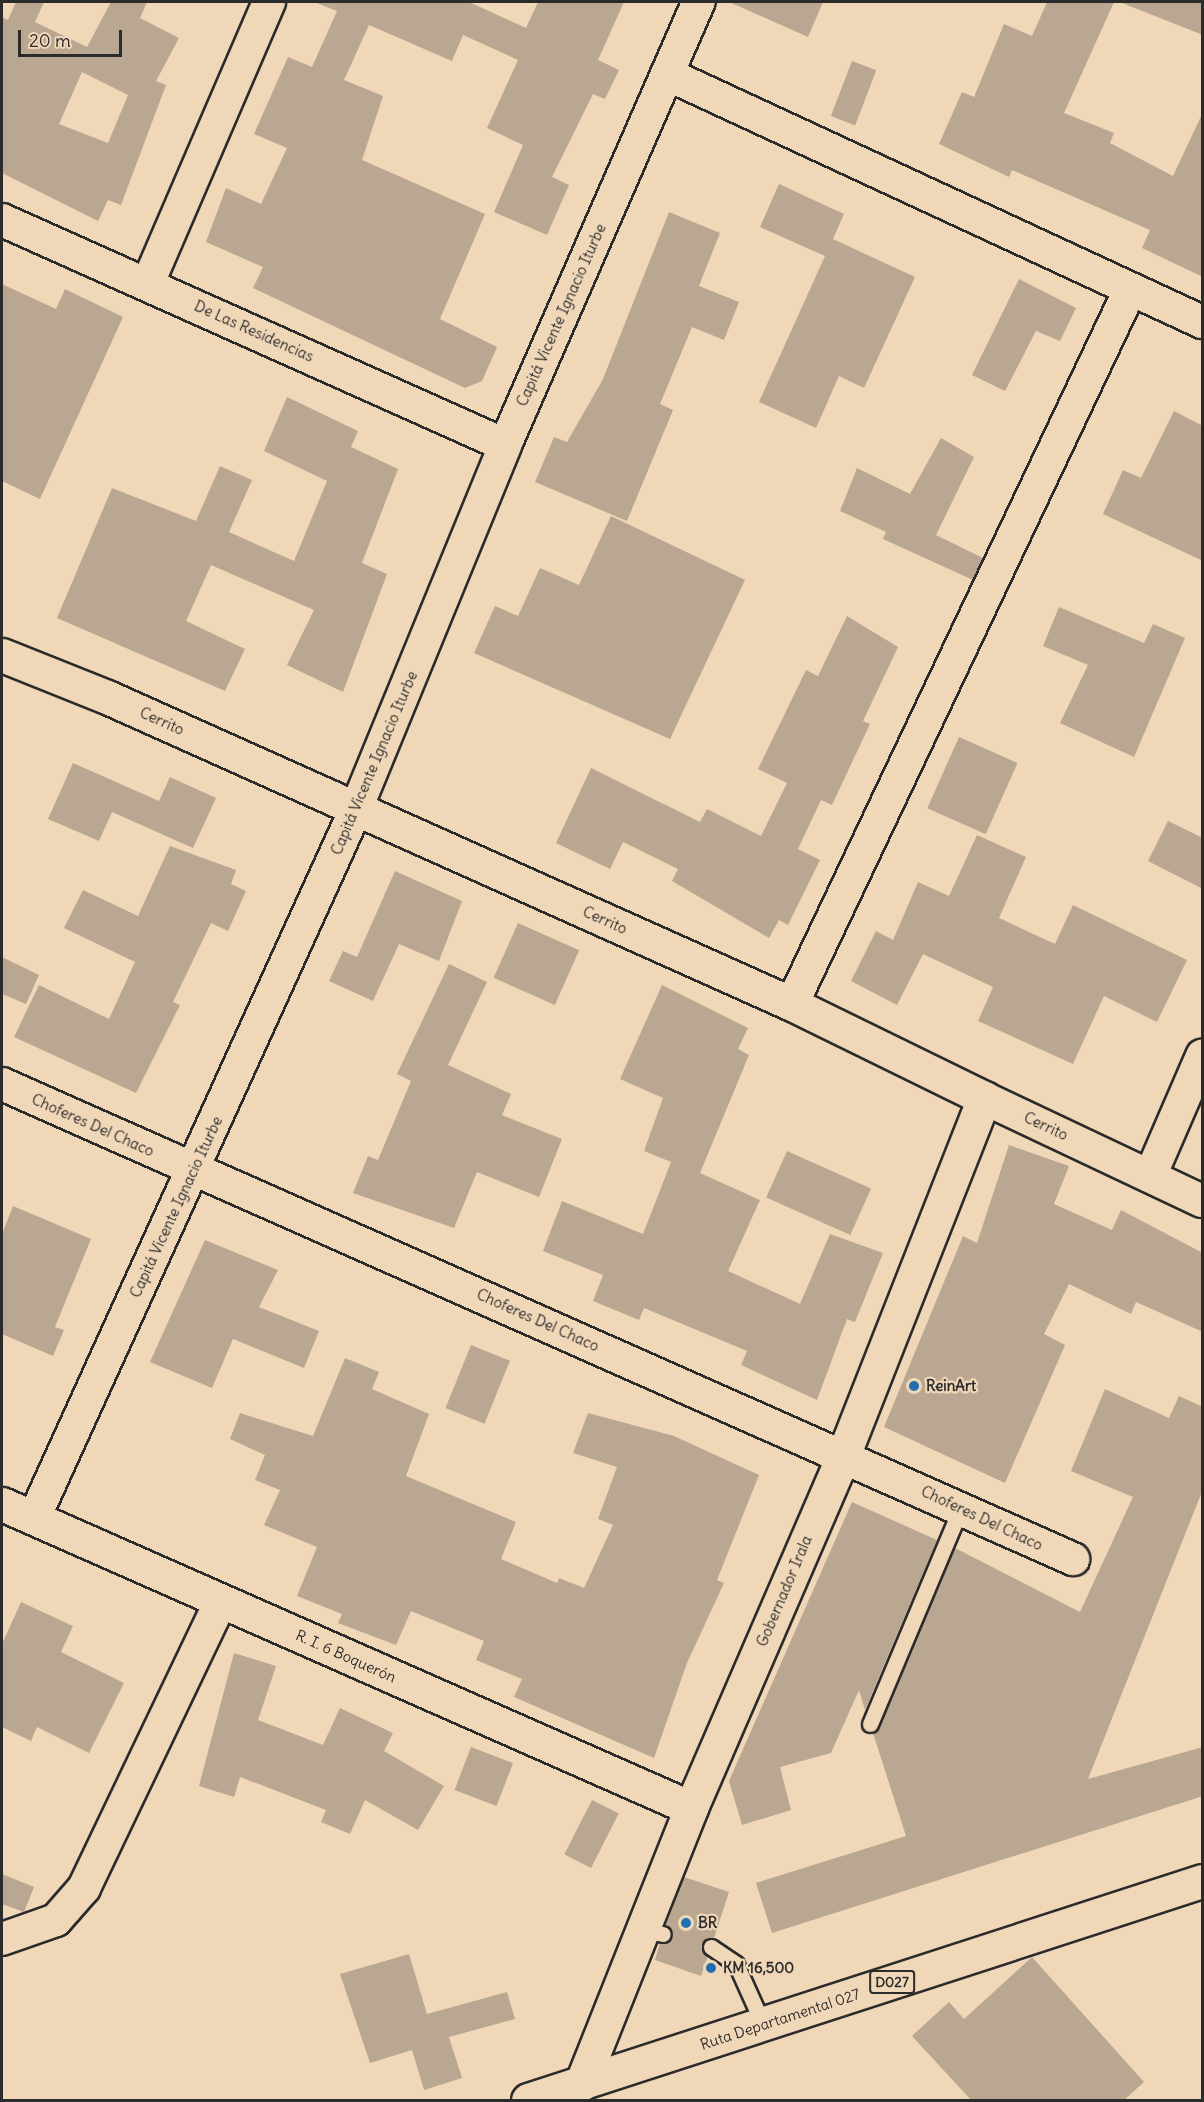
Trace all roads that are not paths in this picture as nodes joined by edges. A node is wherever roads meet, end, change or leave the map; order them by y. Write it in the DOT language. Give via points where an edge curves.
graph roads {
  1 [pos="269,2"];
  2 [pos="699,2"];
  3 [pos="666,74"];
  4 [pos="2,220"];
  5 [pos="148,283"];
  6 [pos="1130,290"];
  7 [pos="1203,322"];
  8 [pos="505,445"];
  9 [pos="2,655"];
  10 [pos="356,809"];
  11 [pos="792,1004"];
  12 [pos="1203,1056"];
  13 [pos="2,1084"];
  14 [pos="984,1098"];
  15 [pos="194,1170"];
  16 [pos="1151,1174"];
  17 [pos="1203,1201"];
  18 [pos="844,1454"];
  19 [pos="2,1504"];
  20 [pos="961,1508"];
  21 [pos="34,1518"];
  22 [pos="1073,1560"];
  23 [pos="221,1601"];
  24 [pos="870,1724"];
  25 [pos="691,1808"];
  26 [pos="1203,1881"];
  27 [pos="2,1939"];
  28 [pos="711,1947"];
  29 [pos="763,2024"];
  30 [pos="581,2084"];
  31 [pos="528,2100"];
  1 -- 5 [label="street"];
  2 -- 3 [label="street, Capitá Vicente Ignacio Iturbe"];
  3 -- 6 [label="street"];
  3 -- 8 [label="street, Capitá Vicente Ignacio Iturbe"];
  4 -- 5 [label="street, De Las Residencias"];
  5 -- 8 [label="street, De Las Residencias"];
  6 -- 7 [label="street"];
  6 -- 11 [label="street"];
  8 -- 10 [label="street, Capitá Vicente Ignacio Iturbe"];
  9 -- 10 [label="street, Cerrito"];
  10 -- 11 [label="street, Cerrito"];
  10 -- 15 [label="street, Capitá Vicente Ignacio Iturbe"];
  11 -- 14 [label="street, Cerrito"];
  12 -- 16 [label="street"];
  13 -- 15 [label="street, Choferes Del Chaco"];
  14 -- 16 [label="street, Cerrito"];
  14 -- 18 [label="street, Gobernador Irala"];
  15 -- 18 [label="street, Choferes Del Chaco"];
  15 -- 21 [label="street, Capitá Vicente Ignacio Iturbe"];
  16 -- 17 [label="street, Cerrito"];
  18 -- 20 [label="street, Choferes Del Chaco"];
  18 -- 25 [label="street, Gobernador Irala"];
  19 -- 21 [label="street, R. I. 6 Boquerón"];
  20 -- 22 [label="street, Choferes Del Chaco"];
  20 -- 24 [label="lane"];
  21 -- 23 [label="street, R. I. 6 Boquerón"];
  23 -- 25 [label="street, R. I. 6 Boquerón"];
  23 -- 27 [label="street" via="84,1888 56,1920 21,1937"];
  25 -- 30 [label="street, Gobernador Irala" via="652,1932"];
  26 -- 29 [label="street, Ruta Departamental 027 / D027"];
  28 -- 29 [label="lane" via="736,1964"];
  29 -- 30 [label="street, Ruta Departamental 027 / D027"];
  30 -- 31 [label="street, Ruta Departamental 027 / D027"];
}
